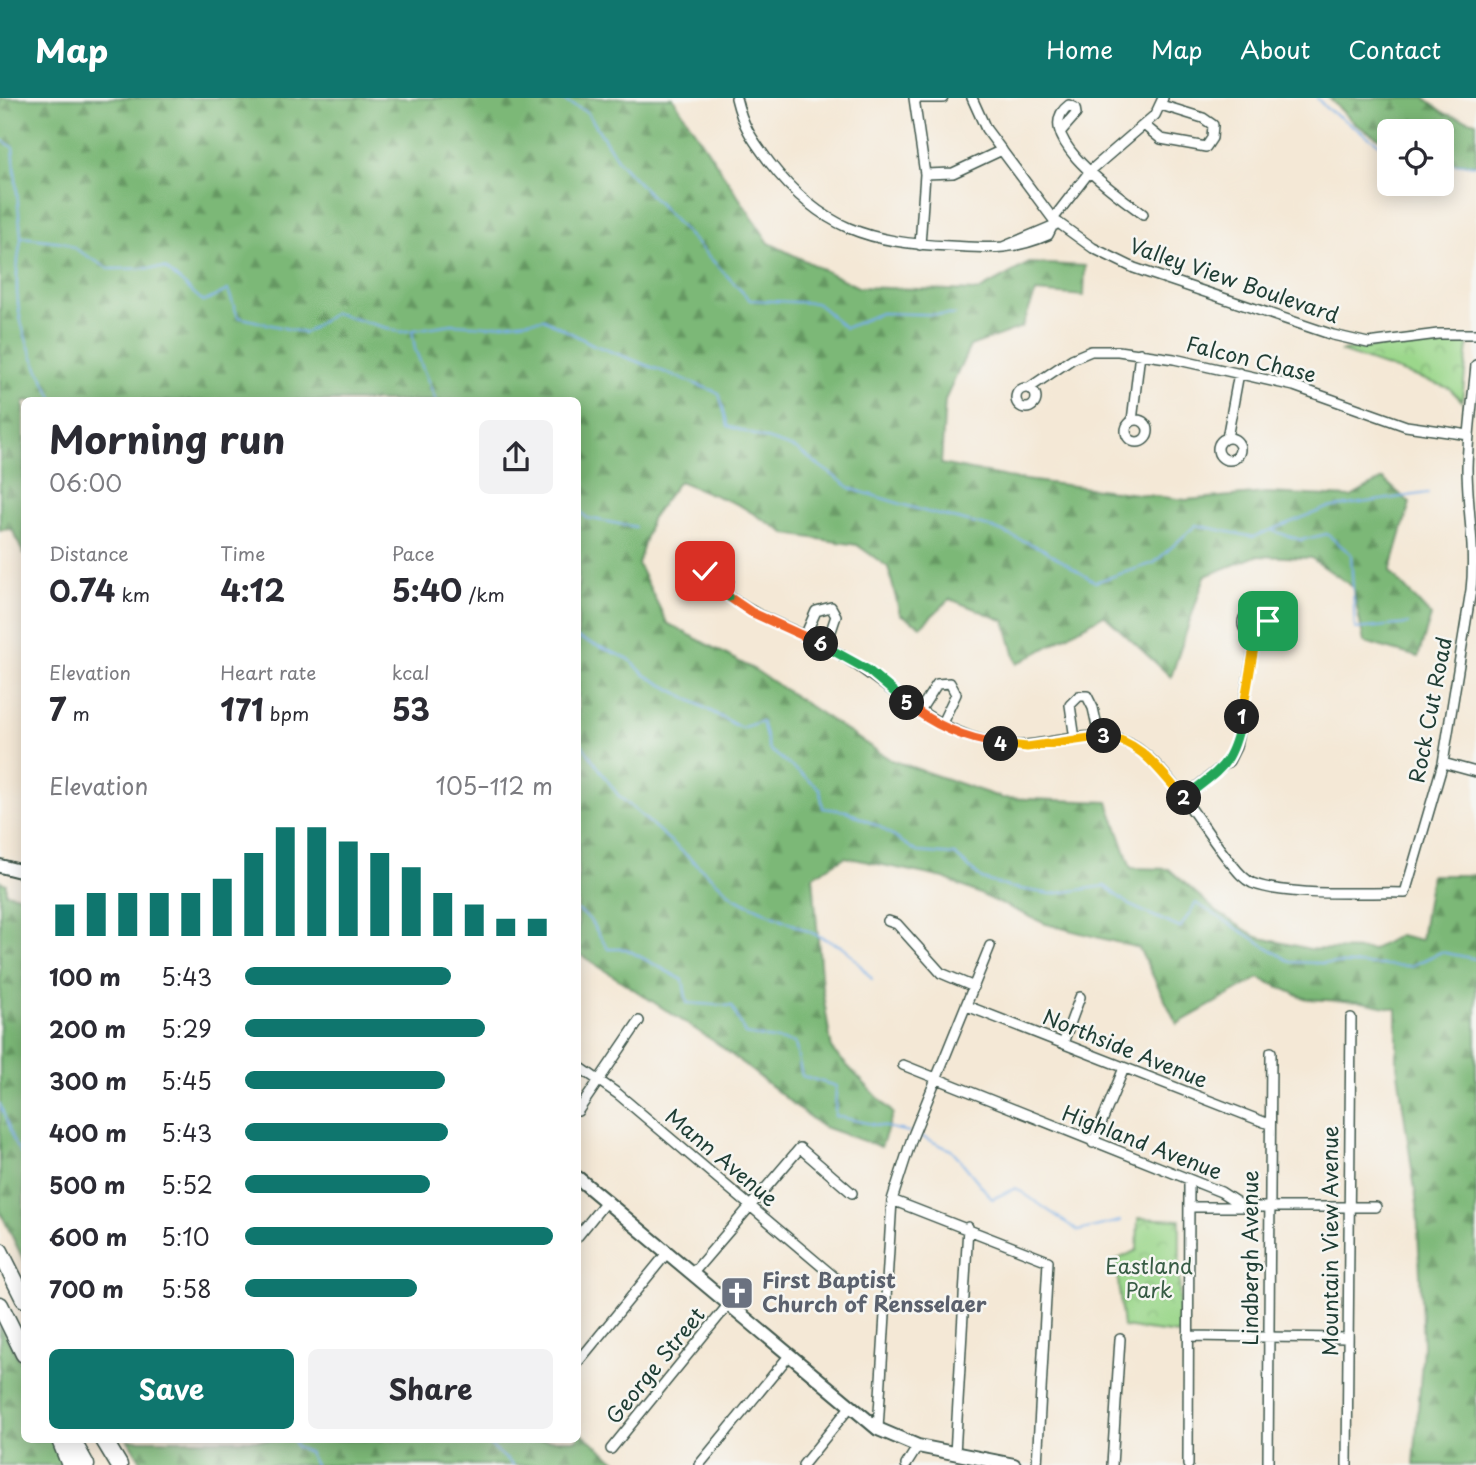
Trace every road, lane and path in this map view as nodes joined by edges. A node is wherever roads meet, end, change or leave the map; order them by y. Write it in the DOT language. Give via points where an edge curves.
graph roads {
  1 [pos="736,98"];
  2 [pos="914,98"];
  3 [pos="943,98"];
  4 [pos="975,100"];
  5 [pos="1162,102"];
  6 [pos="1144,125"];
  7 [pos="1062,130"];
  8 [pos="1002,150"];
  9 [pos="1090,171"];
  10 [pos="925,174"];
  11 [pos="1143,214"];
  12 [pos="1054,223"];
  13 [pos="920,245"];
  14 [pos="1476,334"];
  15 [pos="1140,353"];
  16 [pos="1476,365"];
  17 [pos="1239,373"];
  18 [pos="1029,388"];
  19 [pos="1132,421"];
  20 [pos="1469,435"];
  21 [pos="1227,438"];
  22 [pos="721,590"];
  23 [pos="805,636"];
  24 [pos="1256,636"];
  25 [pos="825,646"];
  26 [pos="919,712"];
  27 [pos="941,725"];
  28 [pos="1099,735"];
  29 [pos="1075,739"];
  30 [pos="1443,763"];
  31 [pos="1476,772"];
  32 [pos="1184,798"];
  33 [pos="0,866"];
  34 [pos="21,872"];
  35 [pos="888,920"];
  36 [pos="990,946"];
  37 [pos="974,987"];
  38 [pos="1080,997"];
  39 [pos="967,1006"];
  40 [pos="1350,1018"];
  41 [pos="639,1021"];
  42 [pos="1063,1043"];
  43 [pos="1271,1052"];
  44 [pos="903,1065"];
  45 [pos="581,1068"];
  46 [pos="1124,1068"];
  47 [pos="598,1080"];
  48 [pos="938,1080"];
  49 [pos="581,1106"];
  50 [pos="1269,1124"];
  51 [pos="1093,1143"];
  52 [pos="581,1180"];
  53 [pos="1189,1180"];
  54 [pos="852,1193"];
  55 [pos="607,1200"];
  56 [pos="892,1200"];
  57 [pos="1269,1206"];
  58 [pos="750,1207"];
  59 [pos="1189,1207"];
  60 [pos="1244,1207"];
  61 [pos="1349,1207"];
  62 [pos="1376,1207"];
  63 [pos="968,1227"];
  64 [pos="581,1233"];
  65 [pos="0,1251"];
  66 [pos="667,1253"];
  67 [pos="692,1274"];
  68 [pos="839,1281"];
  69 [pos="21,1293"];
  70 [pos="728,1305"];
  71 [pos="0,1306"];
  72 [pos="1188,1336"];
  73 [pos="1268,1337"];
  74 [pos="1348,1338"];
  75 [pos="1120,1339"];
  76 [pos="21,1348"];
  77 [pos="788,1357"];
  78 [pos="581,1358"];
  79 [pos="850,1407"];
  80 [pos="878,1429"];
  81 [pos="61,1443"];
  82 [pos="74,1443"];
  83 [pos="106,1443"];
  84 [pos="918,1446"];
  85 [pos="611,1449"];
  86 [pos="955,1454"];
  87 [pos="971,1461"];
  88 [pos="70,1465"];
  89 [pos="86,1465"];
  90 [pos="119,1465"];
  91 [pos="699,1465"];
  92 [pos="803,1465"];
  93 [pos="906,1465"];
  94 [pos="1014,1465"];
  95 [pos="1037,1465"];
  96 [pos="1112,1465"];
  97 [pos="1188,1465"];
  98 [pos="1268,1465"];
  99 [pos="1348,1465"];
  1 -- 13 [label="street" via="743,127 789,187 822,215 853,232"];
  2 -- 3 [label="street"];
  2 -- 10 [label="street"];
  4 -- 8 [label="street, Valley View Boulevard"];
  5 -- 6 [label="street"];
  5 -- 6 [label="street" via="1213,125 1206,147 1161,139"];
  6 -- 9 [label="street"];
  7 -- 9 [label="street" via="1061,139"];
  8 -- 10 [label="street" via="953,173"];
  8 -- 12 [label="street, Valley View Boulevard"];
  9 -- 11 [label="street"];
  9 -- 12 [label="street"];
  10 -- 13 [label="street"];
  12 -- 13 [label="street" via="1003,247"];
  12 -- 14 [label="street, Valley View Boulevard" via="1134,268 1333,335 1368,343"];
  15 -- 17 [label="street, Falcon Chase"];
  15 -- 18 [label="street, Falcon Chase" via="1091,351"];
  15 -- 19 [label="street"];
  16 -- 20 [label="street, Rock Cut Road"];
  17 -- 20 [label="street, Falcon Chase" via="1294,386 1406,426"];
  17 -- 21 [label="street"];
  20 -- 30 [label="street, Rock Cut Road" via="1468,522 1474,561"];
  22 -- 23 [label="street" via="751,612"];
  23 -- 25 [label="street"];
  23 -- 25 [label="street" via="816,611 831,607 836,616"];
  24 -- 32 [label="street" via="1236,747 1229,761"];
  25 -- 26 [label="street" via="868,670"];
  26 -- 27 [label="street"];
  26 -- 27 [label="street" via="937,684 950,683 956,694"];
  27 -- 29 [label="street" via="963,736 1004,745 1027,747"];
  28 -- 29 [label="street"];
  28 -- 29 [label="street" via="1091,702 1087,696 1079,696 1070,705"];
  28 -- 32 [label="street" via="1115,737 1144,752"];
  30 -- 31 [label="street"];
  30 -- 32 [label="street, Rock Cut Road" via="1405,892 1283,889 1251,882 1240,874"];
  33 -- 34 [label="street"];
  35 -- 37 [label="street" via="897,924 940,973"];
  36 -- 37 [label="street"];
  37 -- 39 [label="street"];
  38 -- 42 [label="street"];
  39 -- 42 [label="street, Northside Avenue"];
  39 -- 48 [label="street"];
  40 -- 61 [label="street, Mountain View Avenue"];
  41 -- 47 [label="street"];
  42 -- 46 [label="street, Northside Avenue"];
  43 -- 50 [label="street, Lindbergh Avenue"];
  44 -- 48 [label="street, Highland Avenue"];
  45 -- 47 [label="street, Mann Avenue"];
  46 -- 50 [label="street, Northside Avenue"];
  46 -- 51 [label="street"];
  47 -- 49 [label="street"];
  47 -- 58 [label="street, Mann Avenue"];
  48 -- 51 [label="street, Highland Avenue"];
  48 -- 56 [label="street" via="912,1138"];
  50 -- 57 [label="street, Lindbergh Avenue"];
  51 -- 53 [label="street, Highland Avenue"];
  52 -- 55 [label="street"];
  53 -- 59 [label="street"];
  53 -- 60 [label="street, Highland Avenue"];
  54 -- 58 [label="street" via="800,1148"];
  55 -- 64 [label="street"];
  55 -- 66 [label="street"];
  56 -- 63 [label="street"];
  56 -- 80 [label="street"];
  57 -- 60 [label="street"];
  57 -- 61 [label="street"];
  57 -- 73 [label="street, Lindbergh Avenue"];
  58 -- 67 [label="street"];
  58 -- 68 [label="street, Mann Avenue"];
  59 -- 60 [label="street"];
  59 -- 72 [label="street"];
  61 -- 62 [label="street"];
  61 -- 74 [label="street, Mountain View Avenue"];
  63 -- 86 [label="street"];
  63 -- 95 [label="street" via="1048,1261"];
  65 -- 69 [label="highway"];
  66 -- 67 [label="street"];
  66 -- 78 [label="street"];
  67 -- 70 [label="street"];
  70 -- 77 [label="street"];
  70 -- 85 [label="street, George Street"];
  71 -- 76 [label="highway"];
  72 -- 73 [label="street"];
  72 -- 97 [label="street"];
  73 -- 74 [label="street"];
  73 -- 98 [label="street, Lindbergh Avenue"];
  74 -- 99 [label="street, Mountain View Avenue"];
  75 -- 96 [label="street"];
  77 -- 79 [label="street"];
  77 -- 91 [label="street"];
  79 -- 80 [label="street"];
  79 -- 92 [label="street"];
  80 -- 84 [label="street"];
  81 -- 88 [label="highway"];
  82 -- 89 [label="highway"];
  83 -- 90 [label="highway"];
  84 -- 86 [label="street"];
  84 -- 93 [label="street"];
  86 -- 87 [label="street"];
  87 -- 94 [label="street"];
}
